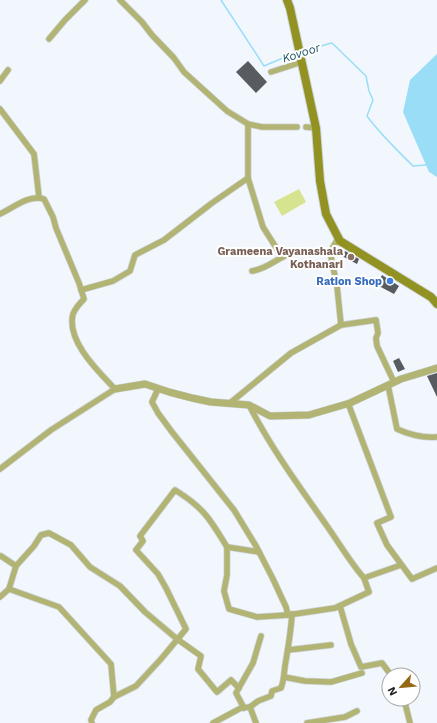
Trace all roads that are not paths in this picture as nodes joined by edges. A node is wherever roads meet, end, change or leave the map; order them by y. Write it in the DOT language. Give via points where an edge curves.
graph roads {
  1 [pos="84,0"];
  2 [pos="120,0"];
  3 [pos="287,0"];
  4 [pos="49,39"];
  5 [pos="302,61"];
  6 [pos="8,70"];
  7 [pos="271,72"];
  8 [pos="0,81"];
  9 [pos="0,109"];
  10 [pos="248,124"];
  11 [pos="297,127"];
  12 [pos="306,127"];
  13 [pos="316,128"];
  14 [pos="248,178"];
  15 [pos="39,198"];
  16 [pos="0,214"];
  17 [pos="339,237"];
  18 [pos="330,252"];
  19 [pos="282,257"];
  20 [pos="252,271"];
  21 [pos="81,290"];
  22 [pos="437,304"];
  23 [pos="340,325"];
  24 [pos="437,368"];
  25 [pos="391,384"];
  26 [pos="115,389"];
  27 [pos="158,389"];
  28 [pos="230,403"];
  29 [pos="348,404"];
  30 [pos="248,405"];
  31 [pos="437,437"];
  32 [pos="0,468"];
  33 [pos="227,548"];
  34 [pos="259,552"];
  35 [pos="1,556"];
  36 [pos="401,565"];
  37 [pos="16,566"];
  38 [pos="437,568"];
  39 [pos="364,578"];
  40 [pos="9,589"];
  41 [pos="0,597"];
  42 [pos="340,606"];
  43 [pos="290,614"];
  44 [pos="261,636"];
  45 [pos="177,639"];
  46 [pos="331,645"];
  47 [pos="288,650"];
  48 [pos="385,667"];
  49 [pos="362,673"];
  50 [pos="284,677"];
  51 [pos="239,688"];
  52 [pos="114,697"];
  53 [pos="247,707"];
  54 [pos="406,707"];
  55 [pos="357,711"];
  56 [pos="92,723"];
  57 [pos="213,723"];
  58 [pos="256,723"];
  59 [pos="307,723"];
  60 [pos="410,723"];
  1 -- 4 [label="street"];
  2 -- 10 [label="street" via="184,72 227,111"];
  3 -- 5 [label="main road"];
  5 -- 7 [label="street"];
  5 -- 13 [label="main road"];
  6 -- 8 [label="street"];
  9 -- 15 [label="street" via="34,154"];
  10 -- 11 [label="street" via="262,127"];
  10 -- 14 [label="street"];
  12 -- 13 [label="street"];
  13 -- 17 [label="main road" via="320,182 326,214"];
  14 -- 19 [label="street" via="263,227"];
  14 -- 21 [label="street" via="164,240 135,255 130,271 113,281"];
  15 -- 16 [label="street" via="26,200"];
  15 -- 21 [label="street" via="44,199 53,217"];
  17 -- 18 [label="street"];
  17 -- 22 [label="main road" via="431,297"];
  18 -- 19 [label="street" via="297,253"];
  18 -- 23 [label="street" via="337,286"];
  19 -- 20 [label="street"];
  21 -- 26 [label="street" via="84,298 73,314 72,329 84,353"];
  23 -- 25 [label="street" via="376,320 377,346"];
  23 -- 28 [label="street" via="291,353"];
  24 -- 25 [label="street"];
  25 -- 29 [label="street"];
  25 -- 31 [label="street" via="397,429 410,435"];
  26 -- 27 [label="street" via="145,384"];
  26 -- 32 [label="street" via="51,430"];
  27 -- 28 [label="street" via="192,398"];
  27 -- 34 [label="street" via="152,402 158,414 234,510"];
  28 -- 30 [label="street"];
  29 -- 30 [label="street" via="309,415 270,416"];
  29 -- 36 [label="street" via="391,517 377,523 387,545"];
  30 -- 39 [label="street" via="296,483"];
  33 -- 34 [label="street"];
  33 -- 43 [label="street" via="224,590 229,609 257,616"];
  33 -- 45 [label="street" via="203,511 175,490 140,536 143,541 136,550 158,574 186,629"];
  34 -- 43 [label="street"];
  35 -- 37 [label="street"];
  36 -- 38 [label="street" via="412,579"];
  36 -- 39 [label="street"];
  37 -- 40 [label="street"];
  37 -- 45 [label="street" via="41,535 49,533 71,545 90,567 120,586 145,612"];
  39 -- 42 [label="street" via="370,592"];
  40 -- 41 [label="street"];
  40 -- 52 [label="street" via="59,607 111,664"];
  42 -- 43 [label="street"];
  42 -- 48 [label="street" via="361,667 382,663"];
  43 -- 47 [label="street"];
  44 -- 51 [label="street" via="253,663"];
  45 -- 51 [label="street" via="201,656 198,670 217,692 231,680"];
  45 -- 52 [label="street" via="136,686"];
  46 -- 47 [label="street"];
  47 -- 50 [label="street"];
  49 -- 50 [label="street" via="331,682"];
  50 -- 53 [label="street" via="281,688 272,691 272,696"];
  51 -- 53 [label="street" via="236,693"];
  52 -- 56 [label="street" via="96,710"];
  53 -- 57 [label="street"];
  53 -- 58 [label="street"];
  54 -- 60 [label="street"];
  55 -- 59 [label="street" via="345,718"];
}
